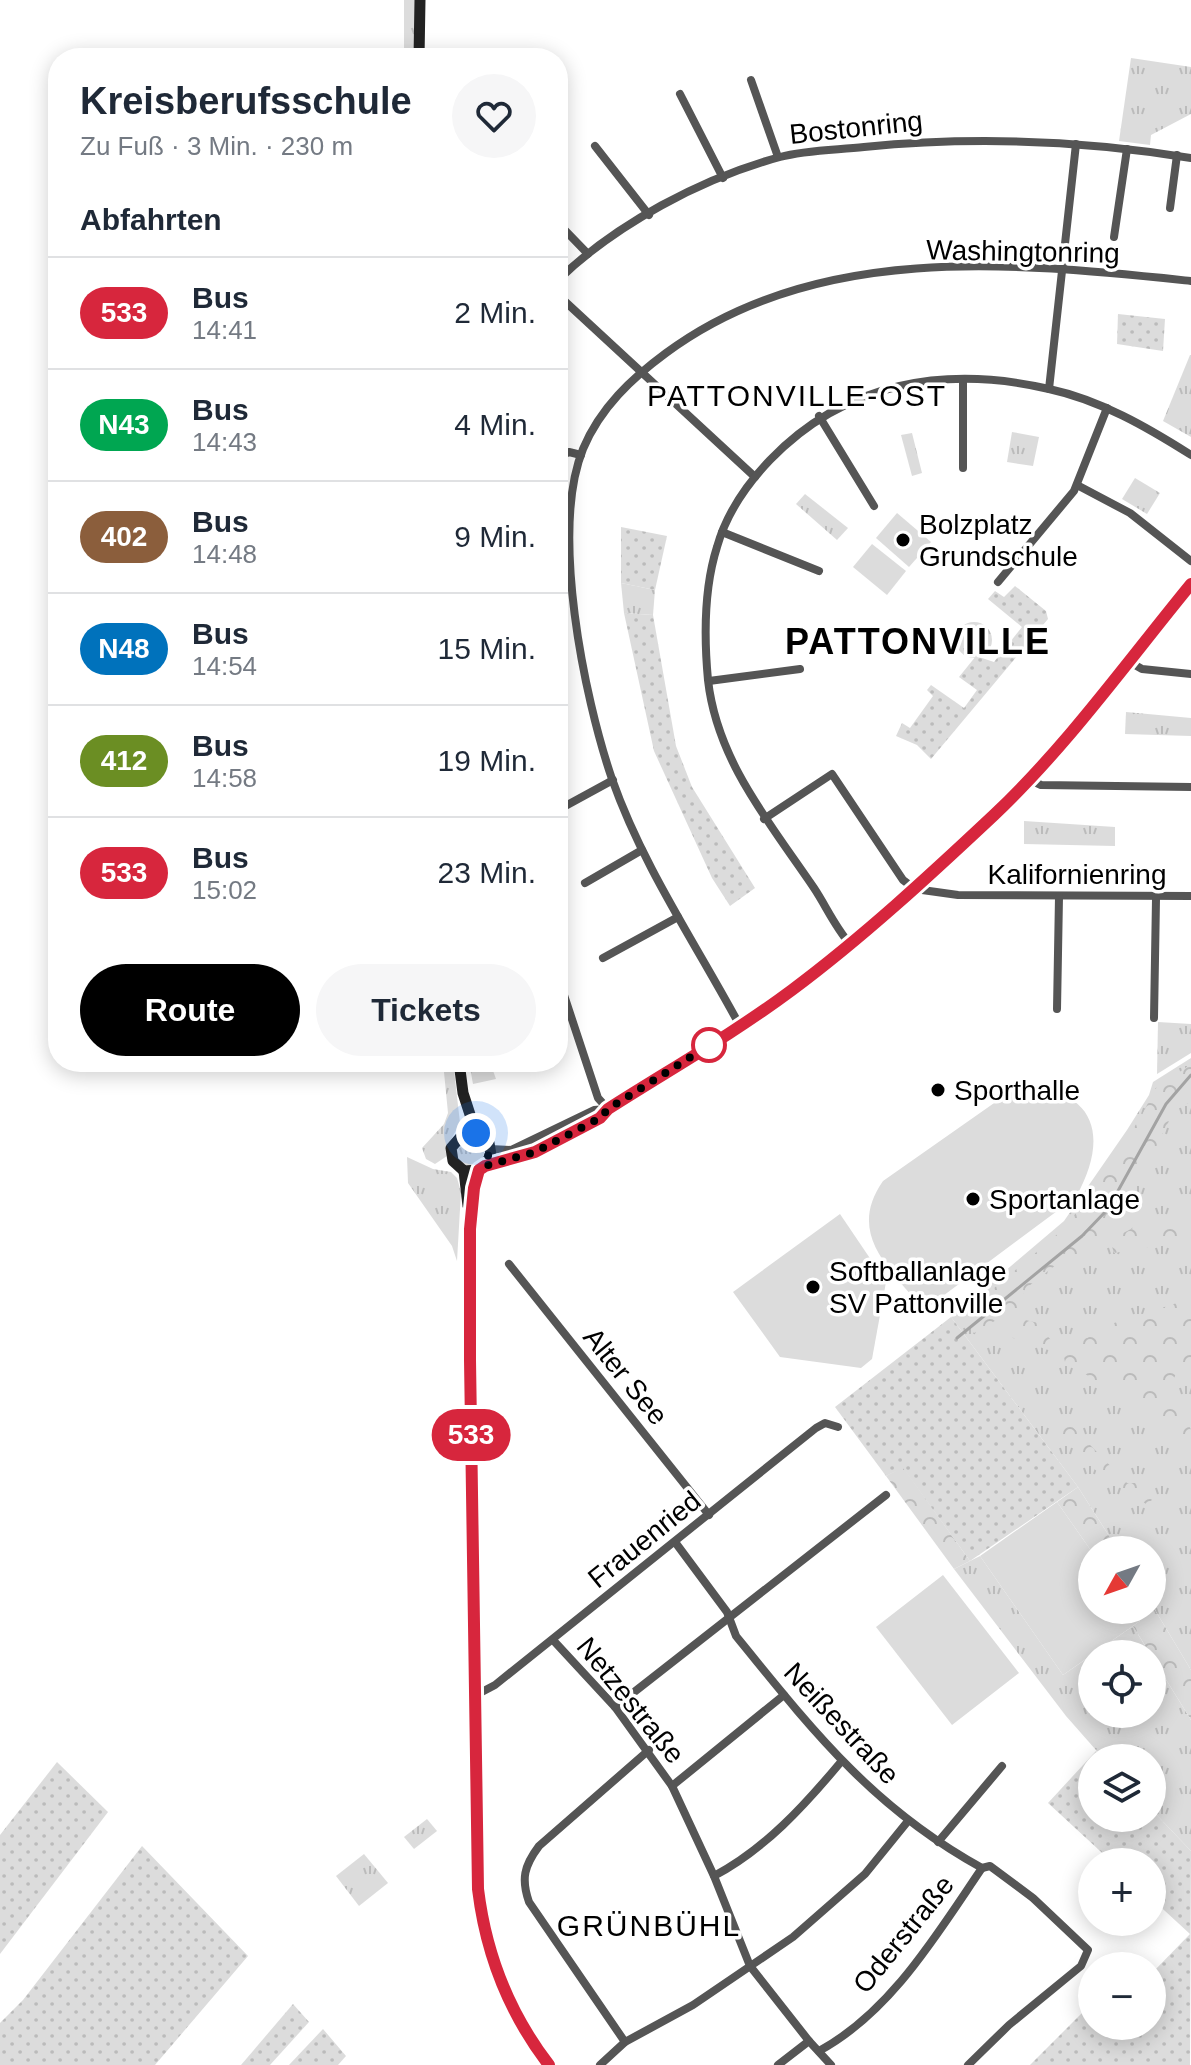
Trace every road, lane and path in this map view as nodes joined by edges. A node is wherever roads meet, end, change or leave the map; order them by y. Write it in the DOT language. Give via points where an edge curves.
graph roads {
  1 [pos="420,0"];
  2 [pos="419,48"];
  3 [pos="751,80"];
  4 [pos="680,94"];
  5 [pos="1076,144"];
  6 [pos="595,146"];
  7 [pos="1127,149"];
  8 [pos="1177,155"];
  9 [pos="778,157"];
  10 [pos="1191,158"];
  11 [pos="723,178"];
  12 [pos="1170,208"];
  13 [pos="649,215"];
  14 [pos="568,233"];
  15 [pos="1114,237"];
  16 [pos="588,254"];
  17 [pos="1063,269"];
  18 [pos="568,271"];
  19 [pos="1191,281"];
  20 [pos="568,304"];
  21 [pos="640,372"];
  22 [pos="963,379"];
  23 [pos="1049,389"];
  24 [pos="1107,408"];
  25 [pos="819,416"];
  26 [pos="568,452"];
  27 [pos="581,455"];
  28 [pos="1191,455"];
  29 [pos="963,468"];
  30 [pos="755,477"];
  31 [pos="1077,485"];
  32 [pos="874,506"];
  33 [pos="722,532"];
  34 [pos="1191,561"];
  35 [pos="819,571"];
  36 [pos="998,582"];
  37 [pos="1191,584"];
  38 [pos="1128,661"];
  39 [pos="800,669"];
  40 [pos="1191,674"];
  41 [pos="709,681"];
  42 [pos="1028,779"];
  43 [pos="613,780"];
  44 [pos="1191,787"];
  45 [pos="568,805"];
  46 [pos="764,819"];
  47 [pos="642,850"];
  48 [pos="585,883"];
  49 [pos="915,889"];
  50 [pos="1191,896"];
  51 [pos="1059,897"];
  52 [pos="1156,899"];
  53 [pos="678,917"];
  54 [pos="850,944"];
  55 [pos="603,958"];
  56 [pos="568,1007"];
  57 [pos="1057,1009"];
  58 [pos="1154,1018"];
  59 [pos="740,1026"];
  60 [pos="460,1072"];
  61 [pos="463,1093"];
  62 [pos="608,1109"];
  63 [pos="476,1133"];
  64 [pos="458,1136"];
  65 [pos="490,1149"];
  66 [pos="482,1168"];
  67 [pos="464,1171"];
  68 [pos="470,1229"];
  69 [pos="509,1264"];
  70 [pos="838,1427"];
  71 [pos="886,1495"];
  72 [pos="709,1515"];
  73 [pos="675,1542"];
  74 [pos="729,1620"];
  75 [pos="553,1640"];
  76 [pos="476,1695"];
  77 [pos="784,1695"];
  78 [pos="615,1707"];
  79 [pos="649,1750"];
  80 [pos="840,1763"];
  81 [pos="1002,1766"];
  82 [pos="672,1786"];
  83 [pos="908,1821"];
  84 [pos="938,1842"];
  85 [pos="982,1868"];
  86 [pos="714,1876"];
  87 [pos="750,1966"];
  88 [pos="809,2041"];
  89 [pos="625,2042"];
  90 [pos="819,2051"];
  91 [pos="604,2064"];
  92 [pos="549,2065"];
  93 [pos="778,2065"];
  94 [pos="831,2065"];
  95 [pos="968,2065"];
  1 -- 2 [label="main road"];
  3 -- 9 [label="street"];
  4 -- 11 [label="street"];
  5 -- 7 [label="street, Bostonring"];
  5 -- 9 [label="street, Bostonring" via="973,138"];
  5 -- 17 [label="street"];
  6 -- 13 [label="street"];
  7 -- 8 [label="street, Bostonring"];
  7 -- 15 [label="street"];
  8 -- 10 [label="street, Bostonring"];
  8 -- 12 [label="street"];
  9 -- 11 [label="street, Bostonring"];
  11 -- 13 [label="street, Bostonring"];
  13 -- 16 [label="street, Bostonring"];
  14 -- 16 [label="street"];
  16 -- 18 [label="street, Bostonring"];
  17 -- 19 [label="street, Washingtonring"];
  17 -- 21 [label="street, Washingtonring" via="970,266 810,284 730,313"];
  17 -- 23 [label="street"];
  20 -- 21 [label="street"];
  21 -- 27 [label="street, Washingtonring" via="606,409"];
  21 -- 30 [label="street"];
  22 -- 23 [label="street"];
  22 -- 25 [label="street" via="887,389"];
  22 -- 29 [label="street"];
  23 -- 24 [label="street"];
  24 -- 28 [label="street"];
  24 -- 31 [label="street"];
  25 -- 30 [label="street"];
  25 -- 32 [label="street"];
  26 -- 27 [label="street"];
  27 -- 43 [label="street, Washingtonring" via="572,496 574,594 585,673"];
  30 -- 33 [label="street"];
  31 -- 34 [label="street" via="1130,513"];
  31 -- 36 [label="street"];
  33 -- 35 [label="street"];
  33 -- 41 [label="street" via="707,608"];
  37 -- 38 [label="street"];
  38 -- 40 [label="street" via="1142,669"];
  38 -- 42 [label="street"];
  39 -- 41 [label="street"];
  41 -- 46 [label="street" via="731,760"];
  42 -- 44 [label="street" via="1041,785"];
  42 -- 49 [label="street"];
  43 -- 45 [label="street"];
  43 -- 47 [label="street, Washingtonring"];
  46 -- 49 [label="street" via="832,774 903,880"];
  46 -- 54 [label="street"];
  47 -- 48 [label="street"];
  47 -- 53 [label="street, Washingtonring"];
  49 -- 51 [label="street, Kalifornienring"];
  49 -- 54 [label="street"];
  50 -- 52 [label="street, Kalifornienring"];
  51 -- 52 [label="street, Kalifornienring"];
  51 -- 57 [label="street"];
  52 -- 58 [label="street"];
  53 -- 55 [label="street"];
  53 -- 59 [label="street, Washingtonring"];
  54 -- 59 [label="street"];
  56 -- 62 [label="street" via="598,1098"];
  59 -- 62 [label="street"];
  60 -- 61 [label="main road"];
  61 -- 63 [label="main road"];
  61 -- 64 [label="main road"];
  62 -- 65 [label="street" via="594,1110 511,1150"];
  62 -- 66 [label="street" via="535,1152"];
  63 -- 64 [label="main road"];
  63 -- 65 [label="main road"];
  64 -- 67 [label="main road" via="451,1154"];
  65 -- 66 [label="main road"];
  66 -- 67 [label="main road"];
  66 -- 68 [label="main road"];
  67 -- 68 [label="main road"];
  68 -- 76 [label="main road"];
  69 -- 72 [label="street, Alter See"];
  70 -- 72 [label="street, Frauenried" via="825,1423 816,1428"];
  71 -- 74 [label="street"];
  72 -- 73 [label="street, Frauenried"];
  73 -- 74 [label="street, Neißestraße"];
  73 -- 75 [label="street, Frauenried"];
  74 -- 77 [label="street, Neißestraße"];
  74 -- 78 [label="street"];
  75 -- 76 [label="street, Frauenried"];
  75 -- 78 [label="street, Netzestraße"];
  76 -- 92 [label="main road" via="482,1920 505,1993"];
  77 -- 80 [label="street, Neißestraße"];
  77 -- 82 [label="street"];
  78 -- 79 [label="street, Netzestraße"];
  79 -- 82 [label="street, Netzestraße"];
  79 -- 89 [label="street" via="539,1846 523,1884 529,1902"];
  80 -- 83 [label="street, Neißestraße"];
  80 -- 86 [label="street" via="769,1838"];
  81 -- 84 [label="street"];
  82 -- 86 [label="street, Netzestraße"];
  83 -- 84 [label="street, Neißestraße"];
  83 -- 87 [label="street" via="840,1898"];
  84 -- 85 [label="street, Neißestraße"];
  85 -- 90 [label="street, Oderstraße" via="900,1981 853,2028"];
  85 -- 95 [label="street, Neißestraße" via="990,1866 1025,1892 1088,1950 1081,1966"];
  86 -- 87 [label="street, Netzestraße"];
  87 -- 88 [label="street, Netzestraße"];
  87 -- 89 [label="street"];
  88 -- 90 [label="street"];
  88 -- 93 [label="street"];
  89 -- 91 [label="street"];
  90 -- 94 [label="street"];
}
